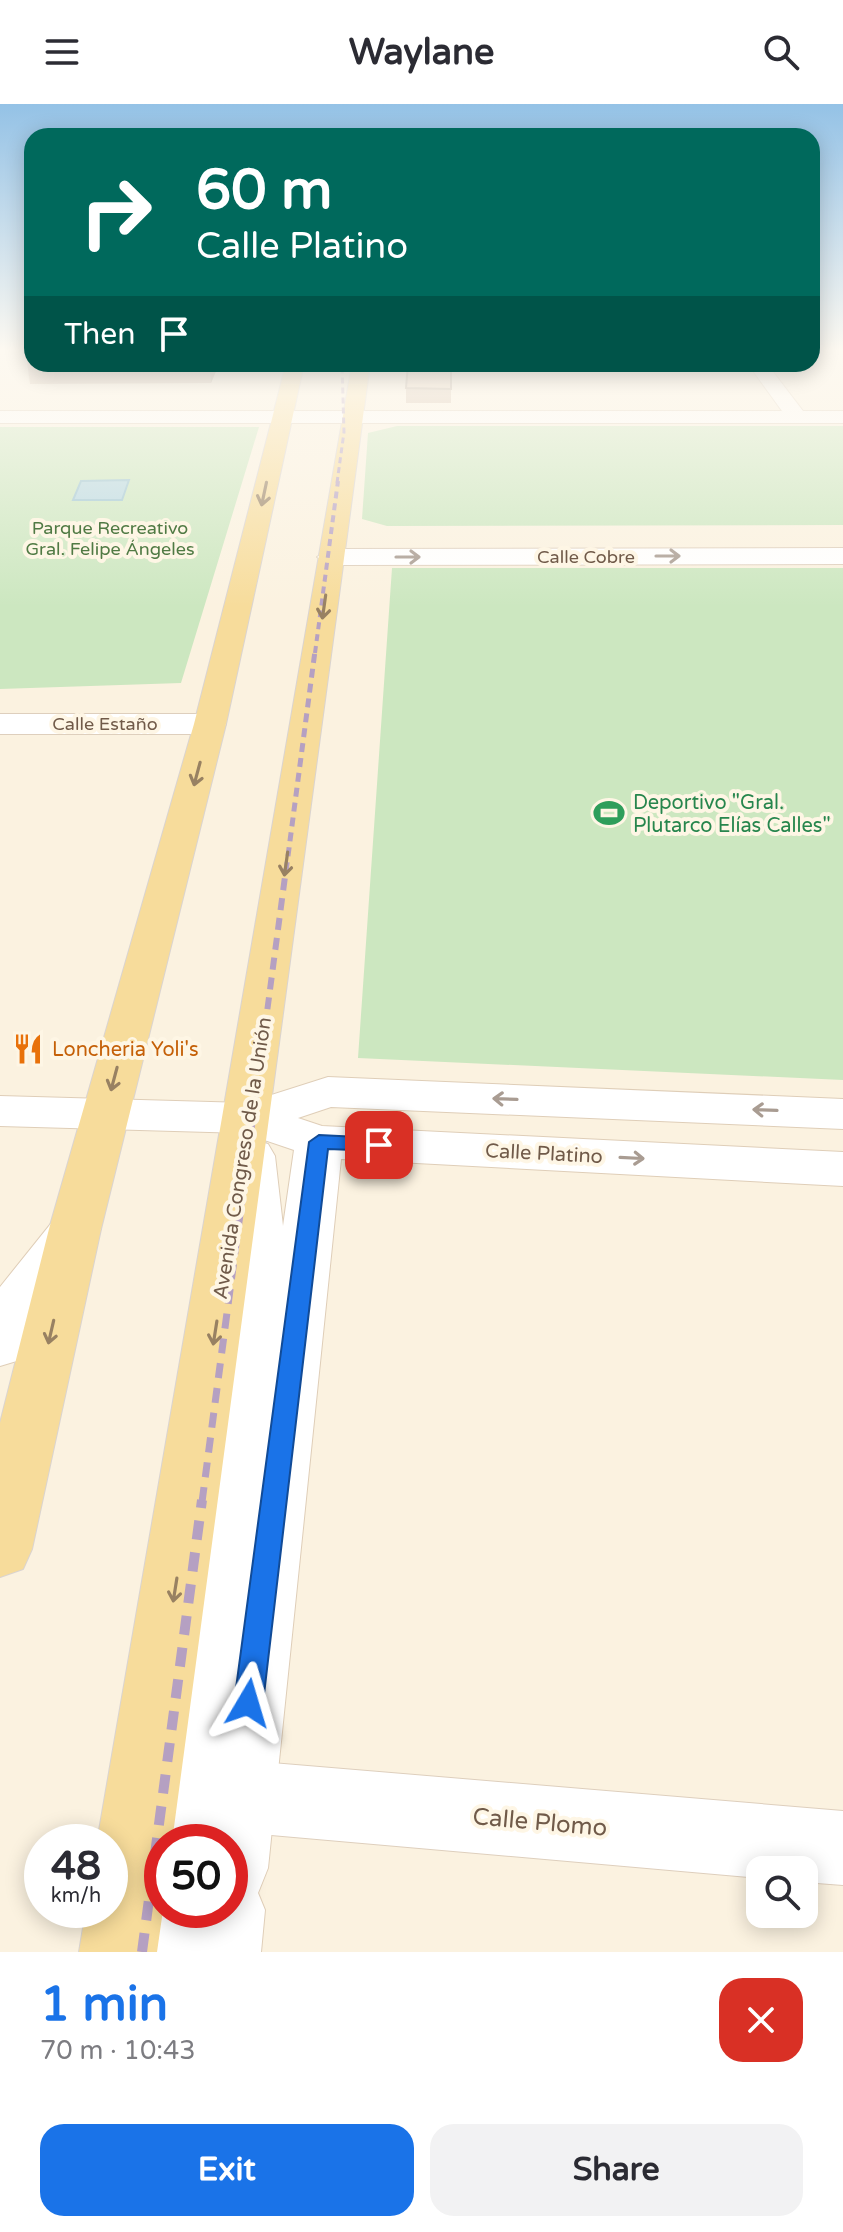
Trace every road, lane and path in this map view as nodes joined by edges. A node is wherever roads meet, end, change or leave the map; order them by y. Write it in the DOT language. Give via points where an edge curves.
graph roads {
  1 [pos="277,434"];
  2 [pos="348,434"];
  3 [pos="843,533"];
  4 [pos="332,545"];
  5 [pos="843,556"];
  6 [pos="0,724"];
  7 [pos="210,724"];
  8 [pos="0,1111"];
  9 [pos="843,1114"];
  10 [pos="104,1117"];
  11 [pos="248,1118"];
  12 [pos="319,1142"];
  13 [pos="843,1169"];
  14 [pos="75,1229"];
  15 [pos="0,1345"];
  16 [pos="0,1549"];
  17 [pos="215,1819"];
  18 [pos="843,1848"];
  19 [pos="182,1928"];
  20 [pos="224,1928"];
  21 [pos="118,1952"];
  22 [pos="179,1952"];
  23 [pos="222,1952"];
  1 -- 7 [label="main road, one-way"];
  2 -- 4 [label="main road, Avenida Congreso de la Unión"];
  3 -- 4 [label="street, Calle Cobre"];
  4 -- 5 [label="street, Calle Cobre, one-way"];
  4 -- 11 [label="main road, Avenida Congreso de la Unión, one-way"];
  6 -- 7 [label="street, Calle Estaño"];
  7 -- 10 [label="main road, one-way"];
  8 -- 10 [label="street, Calle Platino"];
  9 -- 11 [label="street, Calle Platino, one-way" via="328,1092"];
  10 -- 11 [label="street, Calle Platino"];
  10 -- 14 [label="main road"];
  11 -- 12 [label="street, Calle Platino"];
  11 -- 17 [label="street" via="261,1270"];
  11 -- 21 [label="main road, Avenida Congreso de la Unión, one-way"];
  12 -- 13 [label="street, Calle Platino, one-way"];
  12 -- 17 [label="street"];
  14 -- 15 [label="street" via="37,1271"];
  14 -- 16 [label="main road, one-way"];
  17 -- 18 [label="street, Calle Plomo"];
  19 -- 22 [label="street"];
  20 -- 23 [label="street"];
}
